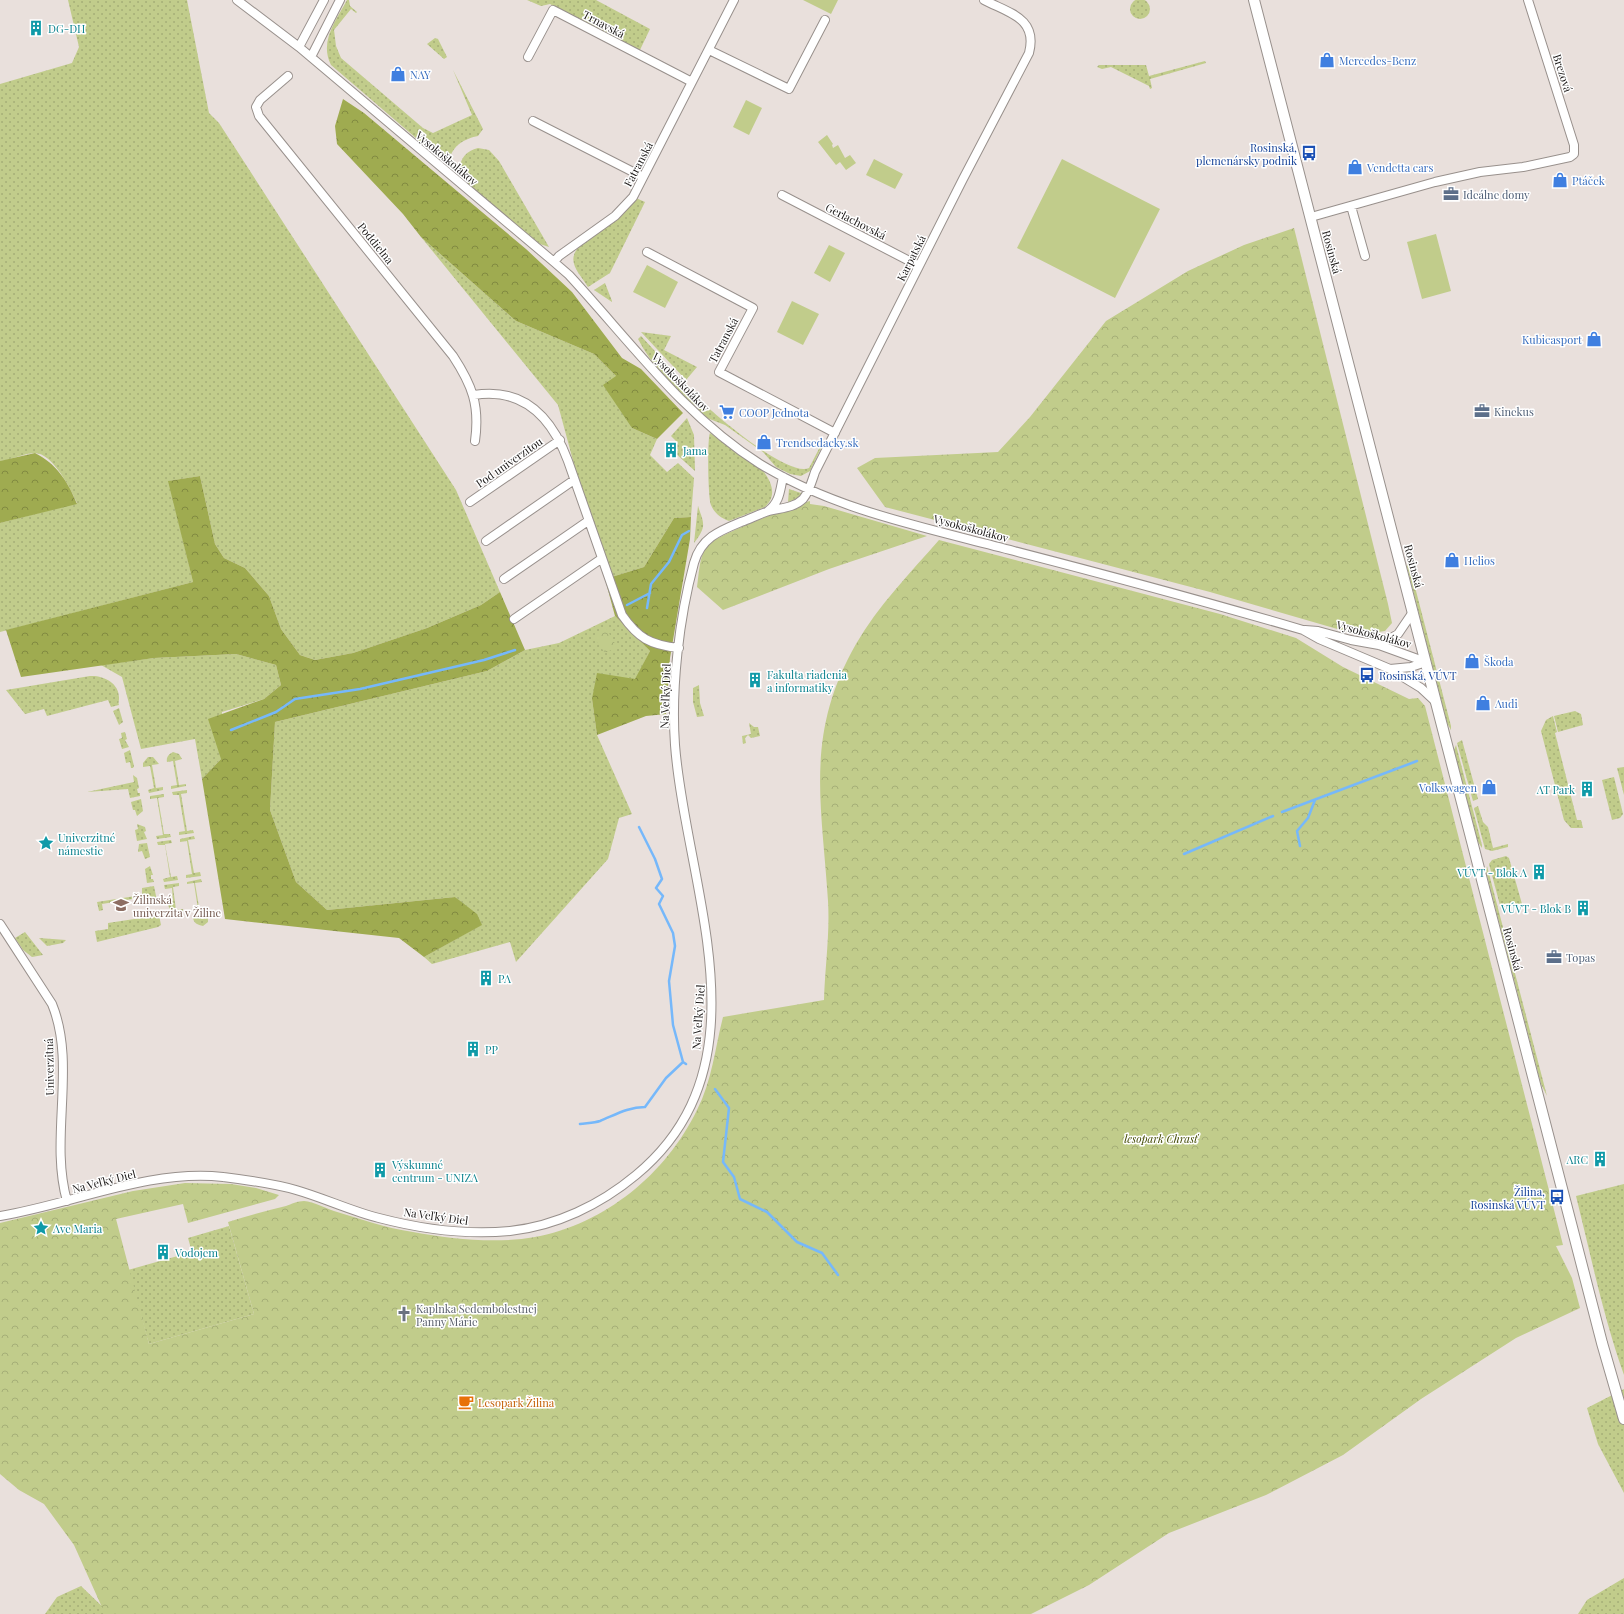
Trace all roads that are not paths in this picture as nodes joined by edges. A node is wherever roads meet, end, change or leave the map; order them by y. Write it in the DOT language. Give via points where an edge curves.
graph roads {
  1 [pos="237,0"];
  2 [pos="324,0"];
  3 [pos="340,0"];
  4 [pos="734,0"];
  5 [pos="984,0"];
  6 [pos="1254,0"];
  7 [pos="1528,0"];
  8 [pos="825,20"];
  9 [pos="299,47"];
  10 [pos="708,50"];
  11 [pos="311,57"];
  12 [pos="528,57"];
  13 [pos="288,76"];
  14 [pos="692,82"];
  15 [pos="533,121"];
  16 [pos="643,177"];
  17 [pos="782,195"];
  18 [pos="1351,206"];
  19 [pos="1311,217"];
  20 [pos="646,252"];
  21 [pos="1365,256"];
  22 [pos="554,262"];
  23 [pos="919,266"];
  24 [pos="474,395"];
  25 [pos="835,433"];
  26 [pos="560,440"];
  27 [pos="475,441"];
  28 [pos="783,477"];
  29 [pos="574,480"];
  30 [pos="808,489"];
  31 [pos="470,502"];
  32 [pos="768,511"];
  33 [pos="588,521"];
  34 [pos="486,541"];
  35 [pos="601,559"];
  36 [pos="504,579"];
  37 [pos="1413,612"];
  38 [pos="514,620"];
  39 [pos="1303,630"];
  40 [pos="1379,645"];
  41 [pos="679,648"];
  42 [pos="1426,662"];
  43 [pos="1390,669"];
  44 [pos="1437,703"];
  45 [pos="0,924"];
  46 [pos="67,1201"];
  47 [pos="0,1216"];
  48 [pos="1624,1419"];
  1 -- 9 [label="street, Vysokoškolákov"];
  2 -- 9 [label="street"];
  3 -- 11 [label="street"];
  4 -- 10 [label="street, Fatranská"];
  5 -- 23 [label="street, Karpatská" via="1027,25 1032,37 1029,53"];
  6 -- 19 [label="street, Rosinská"];
  7 -- 18 [label="street, Brezová" via="1574,145 1574,154 1533,165 1480,172 1435,182"];
  8 -- 10 [label="street" via="789,89"];
  9 -- 11 [label="street, Vysokoškolákov"];
  10 -- 14 [label="street, Fatranská"];
  11 -- 22 [label="street, Vysokoškolákov"];
  12 -- 14 [label="street, Trnavská" via="553,10"];
  13 -- 24 [label="street, Poddielna" via="260,100 256,107 259,116 453,356"];
  14 -- 16 [label="street, Fatranská"];
  15 -- 16 [label="street"];
  16 -- 22 [label="street, Fatranská" via="625,207"];
  17 -- 23 [label="street, Gerlachovská"];
  18 -- 19 [label="street"];
  18 -- 21 [label="street"];
  19 -- 37 [label="street, Rosinská"];
  20 -- 25 [label="street, Tatranská" via="753,308 719,372"];
  22 -- 28 [label="street, Vysokoškolákov" via="569,275 692,411 730,443"];
  23 -- 25 [label="street, Karpatská"];
  24 -- 26 [label="street, Pod univerzitou" via="499,393 521,401 543,418"];
  24 -- 27 [label="street, Poddielna"];
  25 -- 30 [label="street, Karpatská"];
  26 -- 29 [label="street, Pod univerzitou"];
  26 -- 31 [label="street, Pod univerzitou"];
  28 -- 30 [label="street, Vysokoškolákov"];
  28 -- 32 [label="street" via="780,496"];
  29 -- 33 [label="street, Pod univerzitou"];
  29 -- 34 [label="street"];
  30 -- 32 [label="street, Na Veľký Diel" via="800,501 786,508"];
  30 -- 39 [label="street, Vysokoškolákov" via="891,518 1154,587"];
  32 -- 41 [label="street, Na Veľký Diel" via="718,531 701,546 694,566"];
  33 -- 35 [label="street, Pod univerzitou"];
  33 -- 36 [label="street"];
  35 -- 38 [label="street"];
  35 -- 41 [label="street, Pod univerzitou" via="622,615 633,631 648,642"];
  37 -- 40 [label="street" via="1398,634"];
  37 -- 42 [label="street, Rosinská"];
  39 -- 40 [label="street, Vysokoškolákov"];
  39 -- 43 [label="street, Vysokoškolákov"];
  40 -- 42 [label="street, Vysokoškolákov"];
  41 -- 46 [label="street, Na Veľký Diel" via="674,702 675,744 680,790 709,943 713,994 711,1029 706,1063 688,1110 664,1147 642,1170 613,1193 580,1211 547,1223 511,1231 452,1231 413,1225 378,1218 283,1186 218,1176 159,1179"];
  42 -- 43 [label="street, Vysokoškolákov" via="1411,667"];
  42 -- 44 [label="street, Rosinská"];
  43 -- 44 [label="street" via="1421,688"];
  44 -- 48 [label="street, Rosinská" via="1602,1343"];
  45 -- 46 [label="street, Univerzitná" via="57,1015 62,1046 61,1170"];
  46 -- 47 [label="street, Na Veľký Diel"];
}
